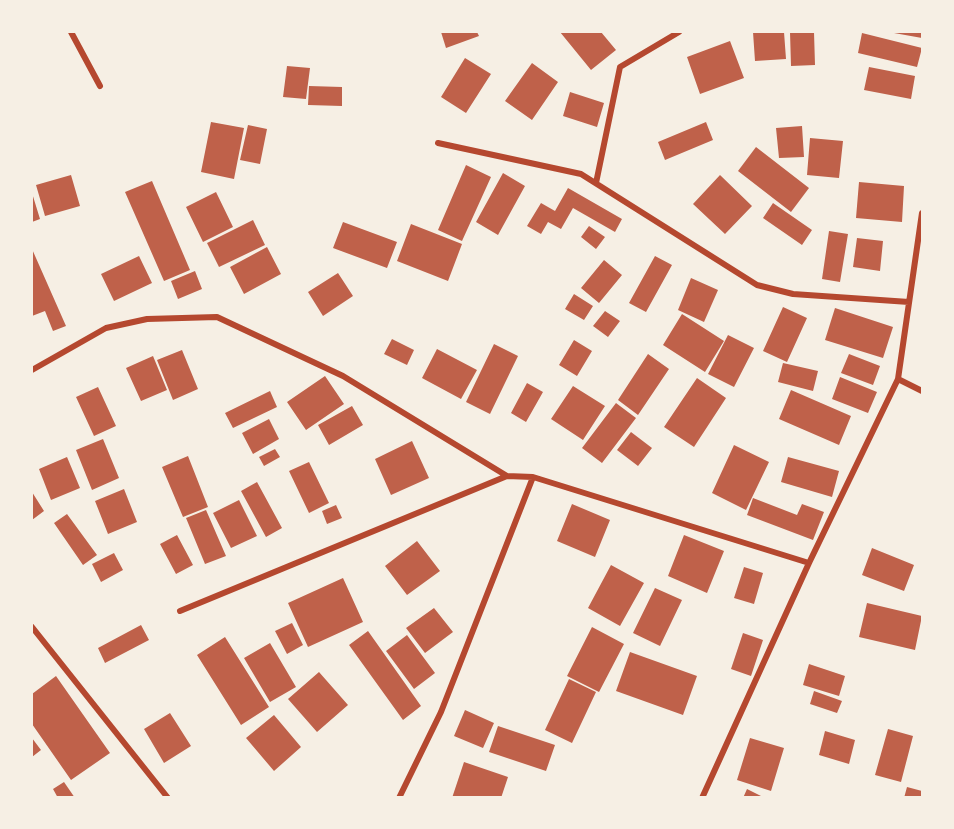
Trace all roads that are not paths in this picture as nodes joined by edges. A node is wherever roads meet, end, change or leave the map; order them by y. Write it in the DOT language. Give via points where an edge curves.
graph roads {
  1 [pos="71,32"];
  2 [pos="679,32"];
  3 [pos="100,86"];
  4 [pos="438,143"];
  5 [pos="596,183"];
  6 [pos="922,213"];
  7 [pos="909,302"];
  8 [pos="32,370"];
  9 [pos="898,379"];
  10 [pos="922,391"];
  11 [pos="507,477"];
  12 [pos="533,477"];
  13 [pos="809,562"];
  14 [pos="180,611"];
  15 [pos="32,627"];
  16 [pos="168,798"];
  17 [pos="399,798"];
  18 [pos="702,798"];
  1 -- 3 [label="street"];
  2 -- 5 [label="street" via="620,67"];
  4 -- 5 [label="street" via="581,174"];
  5 -- 7 [label="street" via="757,285 793,294"];
  6 -- 7 [label="street"];
  7 -- 9 [label="street"];
  8 -- 11 [label="street" via="106,328 147,319 217,317 343,376"];
  9 -- 10 [label="street"];
  9 -- 13 [label="street"];
  11 -- 12 [label="street"];
  11 -- 14 [label="street"];
  12 -- 13 [label="street"];
  12 -- 17 [label="street" via="441,712"];
  13 -- 18 [label="street"];
  15 -- 16 [label="street"];
}
